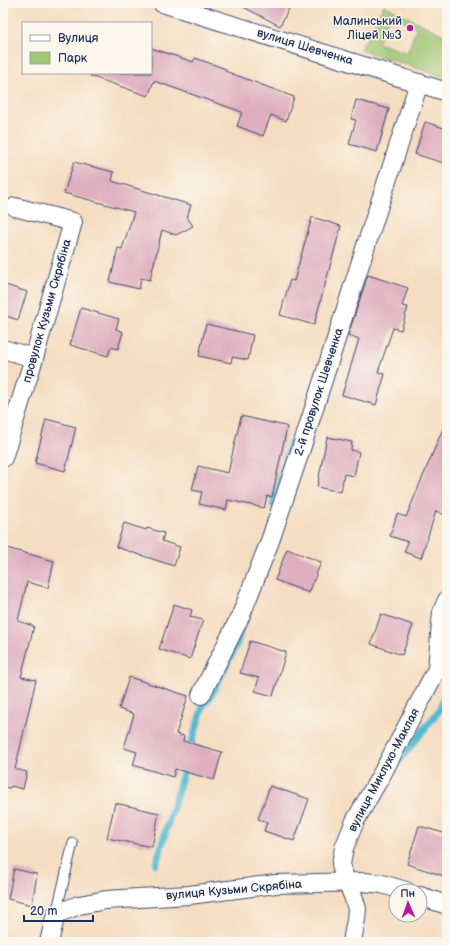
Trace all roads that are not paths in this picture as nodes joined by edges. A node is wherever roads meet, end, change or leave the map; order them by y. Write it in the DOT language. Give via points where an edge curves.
graph roads {
  1 [pos="162,3"];
  2 [pos="419,83"];
  3 [pos="447,92"];
  4 [pos="15,207"];
  5 [pos="3,349"];
  6 [pos="34,358"];
  7 [pos="3,458"];
  8 [pos="447,600"];
  9 [pos="201,694"];
  10 [pos="73,843"];
  11 [pos="346,882"];
  12 [pos="388,886"];
  13 [pos="428,899"];
  14 [pos="447,905"];
  15 [pos="56,914"];
  16 [pos="49,942"];
  17 [pos="352,942"];
  1 -- 2 [label="street, вулиця Шевченка"];
  2 -- 3 [label="street, вулиця Шевченка"];
  2 -- 9 [label="street, 2-й провулок Шевченка" via="270,541 241,615"];
  4 -- 6 [label="street, провулок Кузьми Скрябіна" via="73,222"];
  5 -- 6 [label="street"];
  6 -- 7 [label="street, провулок Кузьми Скрябіна"];
  8 -- 11 [label="street, вулиця Миклухо-Маклая" via="442,612 437,669 384,772 355,821 344,848 341,864"];
  10 -- 15 [label="lane"];
  11 -- 12 [label="street, вулиця Кузьми Скрябіна"];
  11 -- 15 [label="street, вулиця Кузьми Скрябіна" via="276,884 189,895 106,900 79,905"];
  11 -- 17 [label="street, вулиця Миклухо-Маклая" via="357,909"];
  13 -- 14 [label="street"];
  15 -- 16 [label="street"];
}
